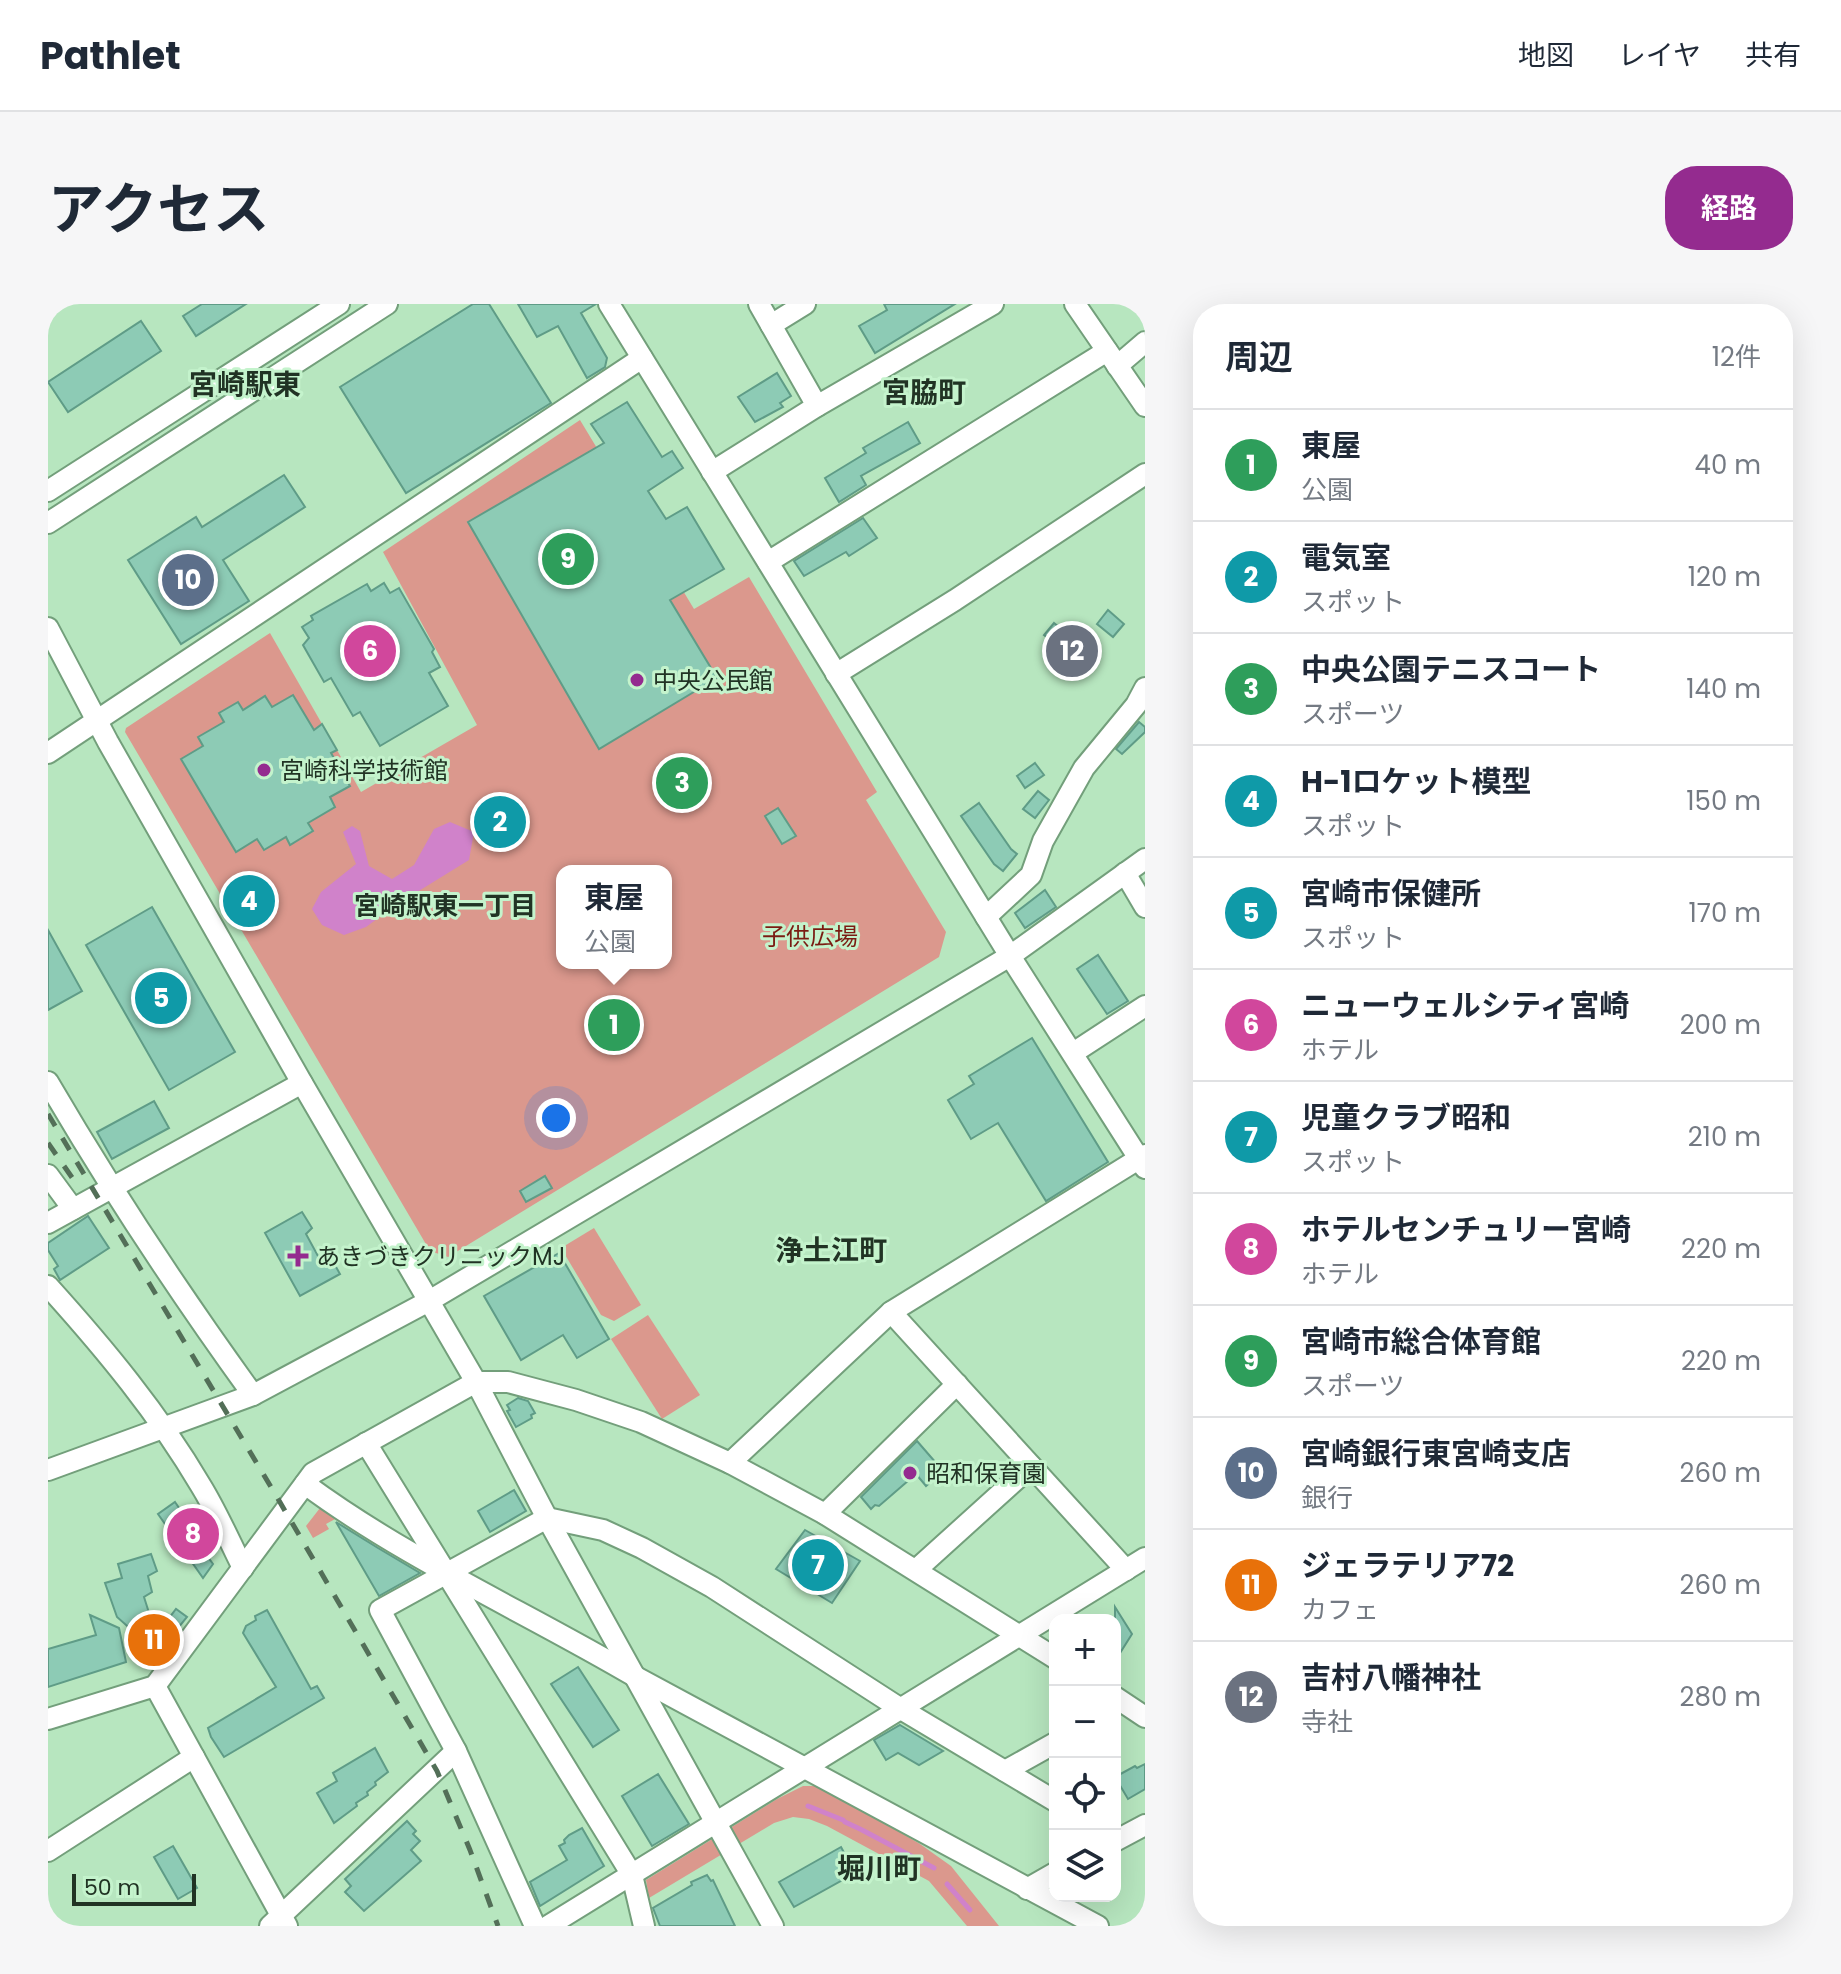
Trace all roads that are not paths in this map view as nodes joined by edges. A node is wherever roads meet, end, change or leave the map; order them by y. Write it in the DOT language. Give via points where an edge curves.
graph roads {
  1 [pos="339,304"];
  2 [pos="387,304"];
  3 [pos="609,304"];
  4 [pos="759,304"];
  5 [pos="805,304"];
  6 [pos="993,304"];
  7 [pos="1075,304"];
  8 [pos="771,325"];
  9 [pos="1145,342"];
  10 [pos="642,358"];
  11 [pos="1112,359"];
  12 [pos="817,406"];
  13 [pos="1145,406"];
  14 [pos="712,472"];
  15 [pos="1145,474"];
  16 [pos="48,491"];
  17 [pos="48,523"];
  18 [pos="768,562"];
  19 [pos="48,628"];
  20 [pos="836,674"];
  21 [pos="1142,702"];
  22 [pos="96,721"];
  23 [pos="48,753"];
  24 [pos="1145,859"];
  25 [pos="1125,873"];
  26 [pos="1145,907"];
  27 [pos="986,917"];
  28 [pos="1010,956"];
  29 [pos="1145,1006"];
  30 [pos="1073,1053"];
  31 [pos="48,1082"];
  32 [pos="302,1083"];
  33 [pos="1143,1161"];
  34 [pos="48,1175"];
  35 [pos="112,1187"];
  36 [pos="73,1209"];
  37 [pos="48,1223"];
  38 [pos="48,1286"];
  39 [pos="429,1301"];
  40 [pos="891,1312"];
  41 [pos="476,1382"];
  42 [pos="957,1384"];
  43 [pos="253,1395"];
  44 [pos="165,1430"];
  45 [pos="366,1443"];
  46 [pos="730,1463"];
  47 [pos="1031,1466"];
  48 [pos="48,1470"];
  49 [pos="305,1484"];
  50 [pos="825,1514"];
  51 [pos="547,1518"];
  52 [pos="1145,1558"];
  53 [pos="243,1568"];
  54 [pos="917,1569"];
  55 [pos="1126,1570"];
  56 [pos="446,1574"];
  57 [pos="1020,1635"];
  58 [pos="1049,1654"];
  59 [pos="636,1677"];
  60 [pos="155,1686"];
  61 [pos="1121,1705"];
  62 [pos="901,1709"];
  63 [pos="1145,1717"];
  64 [pos="48,1719"];
  65 [pos="1049,1746"];
  66 [pos="456,1751"];
  67 [pos="194,1757"];
  68 [pos="804,1768"];
  69 [pos="1005,1771"];
  70 [pos="1049,1797"];
  71 [pos="716,1823"];
  72 [pos="1145,1825"];
  73 [pos="1121,1837"];
  74 [pos="48,1851"];
  75 [pos="632,1875"];
  76 [pos="1049,1876"];
  77 [pos="1027,1889"];
  78 [pos="280,1923"];
  79 [pos="535,1926"];
  80 [pos="548,1926"];
  81 [pos="644,1926"];
  82 [pos="773,1926"];
  83 [pos="1098,1926"];
  1 -- 16 [label="street"];
  2 -- 17 [label="street"];
  3 -- 10 [label="street"];
  4 -- 8 [label="street"];
  5 -- 8 [label="street"];
  6 -- 12 [label="street"];
  7 -- 11 [label="street"];
  8 -- 12 [label="street"];
  9 -- 11 [label="street"];
  10 -- 14 [label="street"];
  10 -- 22 [label="street"];
  11 -- 13 [label="street"];
  11 -- 18 [label="street"];
  12 -- 14 [label="street"];
  14 -- 18 [label="street"];
  15 -- 20 [label="street"];
  18 -- 20 [label="street"];
  19 -- 22 [label="street"];
  20 -- 27 [label="street"];
  21 -- 27 [label="street" via="1084,768 1043,841 1031,875"];
  22 -- 23 [label="street"];
  22 -- 32 [label="street"];
  24 -- 25 [label="street"];
  25 -- 26 [label="street"];
  25 -- 28 [label="street"];
  27 -- 28 [label="street"];
  28 -- 30 [label="street"];
  28 -- 39 [label="street"];
  29 -- 30 [label="street"];
  30 -- 33 [label="street"];
  31 -- 35 [label="street"];
  32 -- 35 [label="street"];
  32 -- 39 [label="street"];
  33 -- 40 [label="street"];
  34 -- 36 [label="street"];
  35 -- 36 [label="street"];
  35 -- 43 [label="street"];
  36 -- 37 [label="street"];
  38 -- 44 [label="street" via="95,1336"];
  39 -- 41 [label="street"];
  39 -- 43 [label="street"];
  40 -- 42 [label="street"];
  40 -- 46 [label="street"];
  41 -- 45 [label="street"];
  41 -- 46 [label="street" via="508,1382 576,1400 641,1422"];
  41 -- 51 [label="street"];
  42 -- 47 [label="street"];
  42 -- 50 [label="street"];
  43 -- 44 [label="street"];
  44 -- 48 [label="street"];
  44 -- 53 [label="street" via="202,1487"];
  45 -- 49 [label="street" via="313,1473"];
  45 -- 56 [label="street"];
  46 -- 50 [label="street"];
  47 -- 54 [label="street"];
  47 -- 55 [label="street"];
  49 -- 53 [label="street"];
  49 -- 56 [label="street"];
  50 -- 54 [label="street"];
  51 -- 56 [label="street"];
  51 -- 59 [label="street"];
  51 -- 62 [label="street" via="603,1530 642,1548"];
  52 -- 55 [label="street"];
  53 -- 60 [label="street"];
  54 -- 57 [label="street"];
  55 -- 57 [label="street"];
  56 -- 59 [label="street"];
  56 -- 66 [label="street" via="380,1610"];
  56 -- 75 [label="street"];
  57 -- 58 [label="street"];
  57 -- 62 [label="street"];
  59 -- 68 [label="street"];
  59 -- 71 [label="street"];
  60 -- 64 [label="street"];
  60 -- 67 [label="street"];
  61 -- 63 [label="street"];
  62 -- 68 [label="street"];
  62 -- 69 [label="street"];
  65 -- 69 [label="street"];
  66 -- 78 [label="street"];
  66 -- 79 [label="street"];
  67 -- 74 [label="street"];
  67 -- 78 [label="street"];
  68 -- 71 [label="street"];
  68 -- 77 [label="street"];
  69 -- 70 [label="street"];
  71 -- 75 [label="street"];
  71 -- 82 [label="street"];
  72 -- 73 [label="street"];
  75 -- 80 [label="street"];
  75 -- 81 [label="street"];
  76 -- 77 [label="street"];
  77 -- 83 [label="street"];
}
